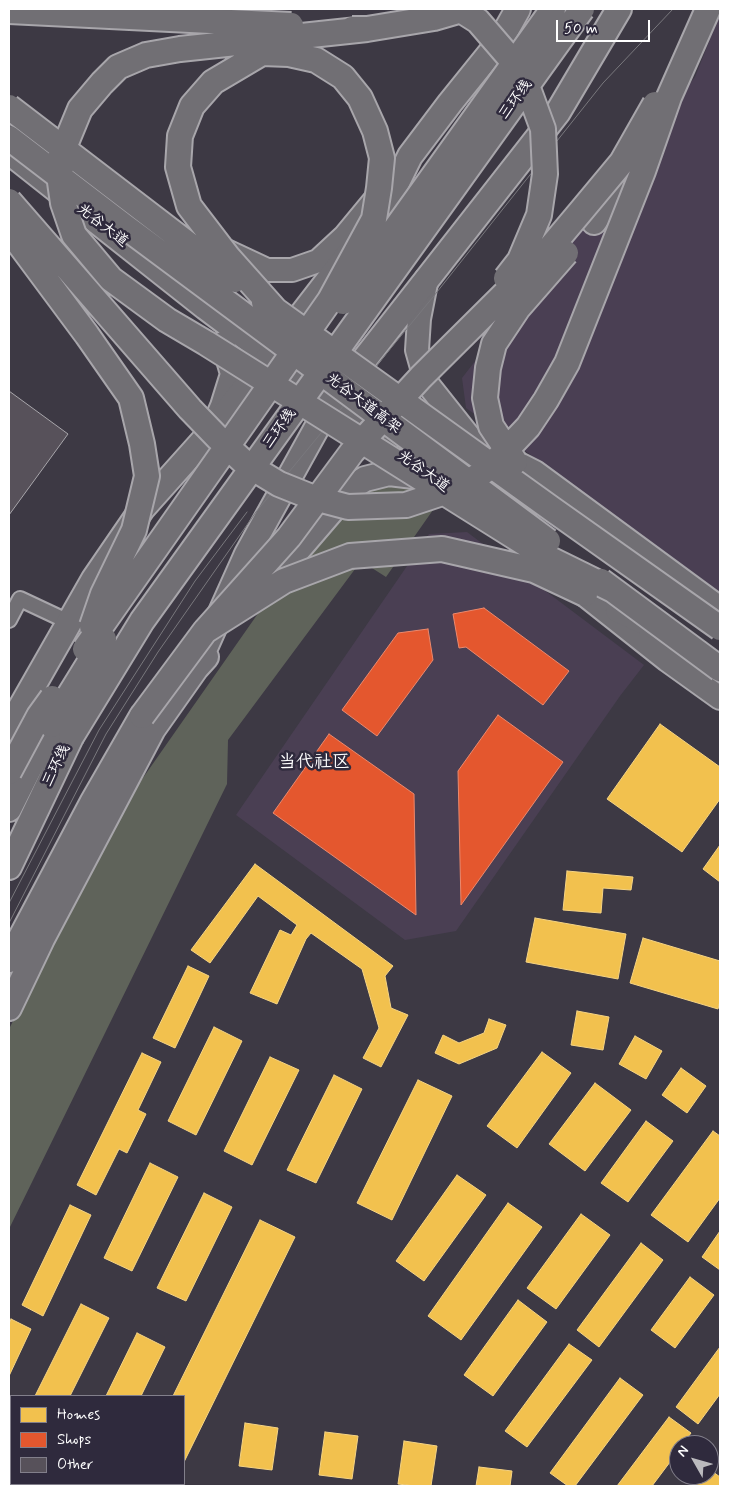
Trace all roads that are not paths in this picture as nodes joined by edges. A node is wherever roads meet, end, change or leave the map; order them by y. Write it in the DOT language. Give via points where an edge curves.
graph roads {
  1 [pos="459,9"];
  2 [pos="465,9"];
  3 [pos="518,9"];
  4 [pos="553,9"];
  5 [pos="582,9"];
  6 [pos="619,9"];
  7 [pos="708,9"];
  8 [pos="9,11"];
  9 [pos="367,29"];
  10 [pos="695,35"];
  11 [pos="9,94"];
  12 [pos="669,97"];
  13 [pos="9,107"];
  14 [pos="9,138"];
  15 [pos="9,152"];
  16 [pos="410,156"];
  17 [pos="9,201"];
  18 [pos="9,230"];
  19 [pos="187,232"];
  20 [pos="427,278"];
  21 [pos="205,308"];
  22 [pos="277,312"];
  23 [pos="301,314"];
  24 [pos="451,348"];
  25 [pos="269,356"];
  26 [pos="364,360"];
  27 [pos="331,402"];
  28 [pos="211,432"];
  29 [pos="472,440"];
  30 [pos="430,478"];
  31 [pos="552,509"];
  32 [pos="613,590"];
  33 [pos="720,608"];
  34 [pos="9,620"];
  35 [pos="69,622"];
  36 [pos="720,628"];
  37 [pos="205,631"];
  38 [pos="673,635"];
  39 [pos="85,649"];
  40 [pos="196,668"];
  41 [pos="720,668"];
  42 [pos="720,698"];
  43 [pos="9,728"];
  44 [pos="61,731"];
  45 [pos="9,772"];
  46 [pos="9,809"];
  47 [pos="92,843"];
  48 [pos="9,867"];
  49 [pos="29,920"];
  50 [pos="9,960"];
  51 [pos="9,1008"];
  1 -- 24 [label="highway, bridge" via="478,21 522,72 543,129 545,174 539,215 520,260"];
  2 -- 9 [label="highway, bridge" via="434,18"];
  3 -- 16 [label="highway" via="500,41"];
  4 -- 44 [label="highway, 三环线, bridge" via="118,616"];
  5 -- 44 [label="highway, 三环线, bridge"];
  6 -- 20 [label="highway" via="558,112"];
  7 -- 10 [label="highway, bridge"];
  8 -- 9 [label="highway, bridge"];
  9 -- 32 [label="highway, bridge" via="180,49 146,55 118,66 80,109 61,155 63,203 74,235 111,279 167,320 550,559"];
  10 -- 12 [label="highway, bridge"];
  10 -- 24 [label="highway, bridge" via="622,162 545,254"];
  11 -- 19 [label="main road"];
  12 -- 17 [label="highway, bridge" via="567,363 542,407 528,427 489,468 463,486 406,505 348,507 279,484 246,464 190,410"];
  12 -- 31 [label="highway, bridge" via="633,167 594,222 518,308 494,344 484,398 491,426 507,452"];
  13 -- 22 [label="highway, 光谷大道高架, bridge"];
  14 -- 32 [label="highway, 光谷大道高架, bridge"];
  15 -- 21 [label="main road, 光谷大道"];
  16 -- 19 [label="main road" via="344,236 318,261 292,270 268,270"];
  16 -- 23 [label="highway" via="385,207"];
  18 -- 39 [label="highway, bridge" via="130,398 142,444 147,476 134,530 103,594"];
  19 -- 23 [label="main road"];
  20 -- 26 [label="highway"];
  20 -- 29 [label="main road" via="417,350 426,382"];
  21 -- 25 [label="main road, 光谷大道"];
  21 -- 28 [label="main road" via="222,339 232,374"];
  22 -- 31 [label="highway, 光谷大道高架, bridge"];
  22 -- 39 [label="highway, bridge" via="228,257 189,206 178,167 180,136 192,106 213,82 262,53 316,60 343,77 360,98 375,130 382,158 374,219 330,300"];
  23 -- 25 [label="highway"];
  23 -- 26 [label="main road"];
  24 -- 37 [label="highway, bridge" via="352,452 288,537"];
  25 -- 27 [label="main road, 光谷大道"];
  25 -- 28 [label="highway"];
  26 -- 27 [label="highway"];
  26 -- 29 [label="main road"];
  27 -- 30 [label="main road, 光谷大道"];
  27 -- 40 [label="highway" via="247,554"];
  28 -- 35 [label="highway" via="142,509"];
  29 -- 33 [label="main road" via="535,472"];
  30 -- 40 [label="highway" via="389,473 365,479 352,487"];
  30 -- 42 [label="main road, 光谷大道" via="478,511"];
  31 -- 36 [label="highway, 光谷大道高架, bridge"];
  32 -- 38 [label="highway, 光谷大道高架, bridge"];
  34 -- 35 [label="street" via="20,599"];
  35 -- 43 [label="highway"];
  37 -- 38 [label="highway, bridge" via="284,581 350,556 442,549 534,570"];
  37 -- 49 [label="highway, bridge" via="142,716"];
  38 -- 41 [label="highway, 光谷大道高架, bridge"];
  39 -- 45 [label="highway, bridge" via="39,716"];
  40 -- 47 [label="highway" via="153,729"];
  44 -- 46 [label="highway, 三环线"];
  44 -- 48 [label="highway, 三环线"];
  47 -- 49 [label="highway"];
  47 -- 51 [label="highway"];
  49 -- 50 [label="highway"];
}
